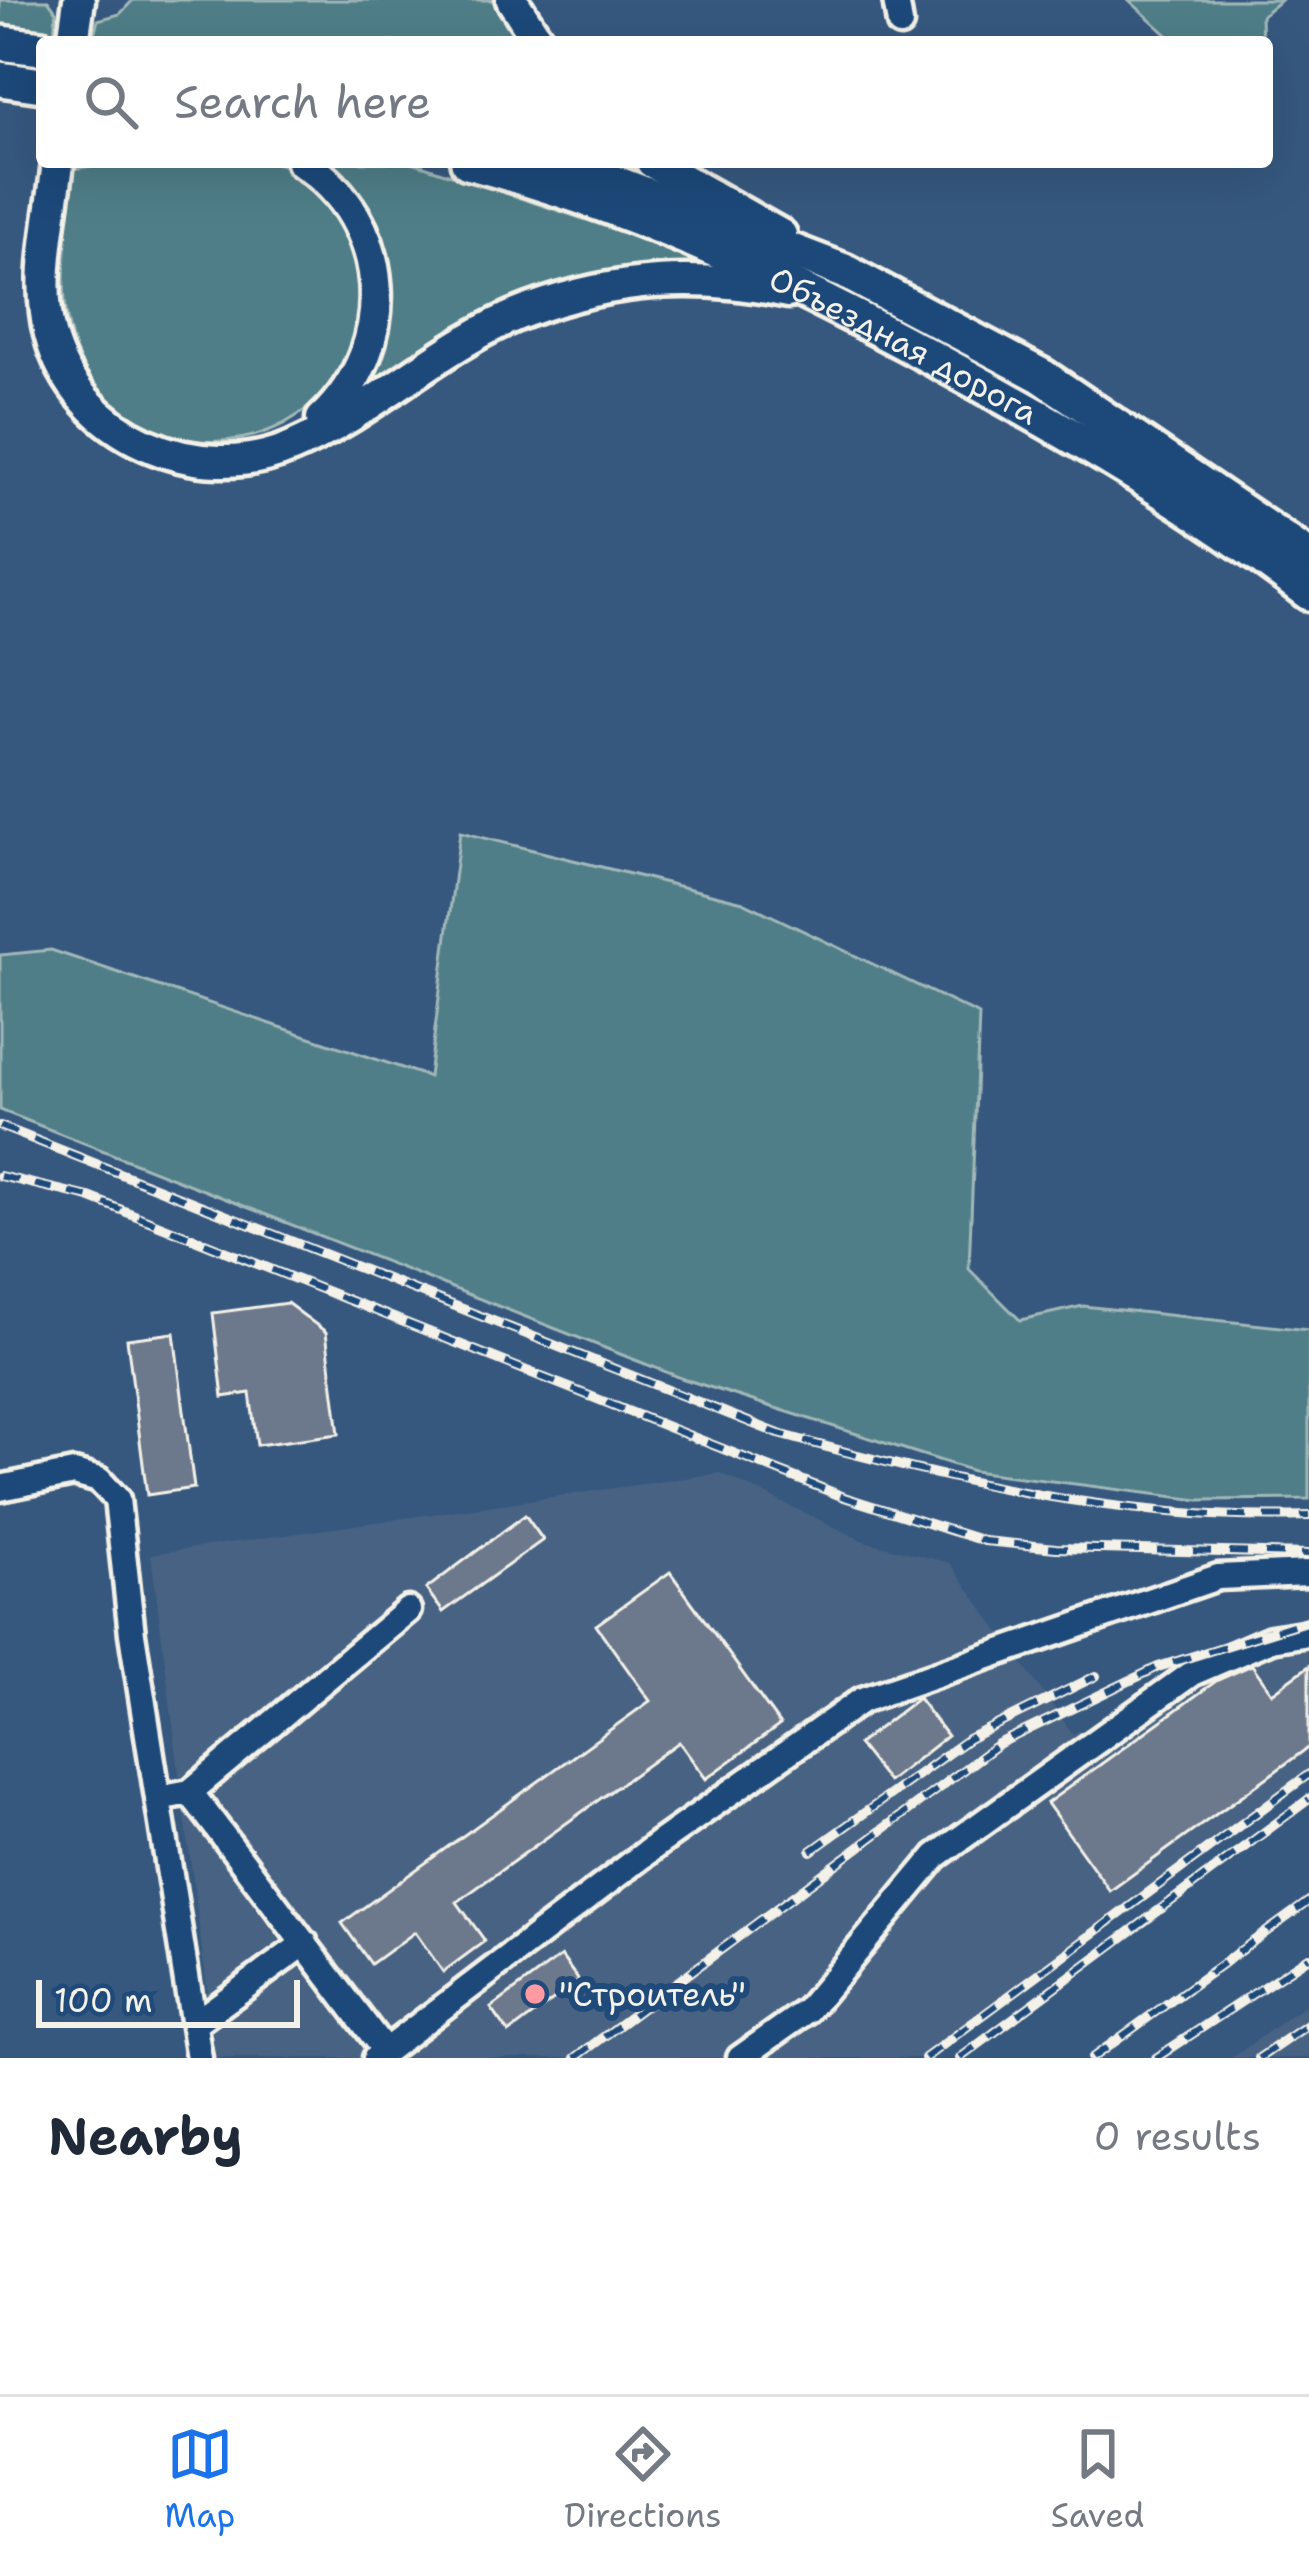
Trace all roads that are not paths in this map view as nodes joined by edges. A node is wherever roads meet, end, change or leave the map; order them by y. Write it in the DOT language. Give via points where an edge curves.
graph roads {
  1 [pos="79,0"];
  2 [pos="512,0"];
  3 [pos="75,36"];
  4 [pos="534,36"];
  5 [pos="0,43"];
  6 [pos="36,47"];
  7 [pos="0,79"];
  8 [pos="36,84"];
  9 [pos="58,168"];
  10 [pos="310,168"];
  11 [pos="486,168"];
  12 [pos="574,168"];
  13 [pos="661,168"];
  14 [pos="835,285"];
  15 [pos="291,448"];
  16 [pos="1309,557"];
  17 [pos="1309,592"];
  18 [pos="0,1488"];
  19 [pos="1309,1573"];
  20 [pos="408,1610"];
  21 [pos="1309,1633"];
  22 [pos="190,1792"];
  23 [pos="158,1798"];
  24 [pos="305,1943"];
  25 [pos="194,2024"];
  26 [pos="380,2054"];
  27 [pos="199,2058"];
  28 [pos="740,2058"];
  1 -- 3 [label="main road"];
  2 -- 4 [label="main road"];
  5 -- 6 [label="highway"];
  7 -- 8 [label="highway"];
  9 -- 15 [label="main road" via="45,299 55,349 75,386 122,434 180,457 243,461"];
  10 -- 15 [label="main road" via="333,184 358,221 377,297 355,380"];
  11 -- 14 [label="highway, Объездная дорога"];
  12 -- 14 [label="highway, Объездная дорога"];
  13 -- 14 [label="main road"];
  14 -- 15 [label="main road" via="703,278 585,292 458,343"];
  14 -- 16 [label="highway, Объездная дорога" via="1042,376"];
  14 -- 17 [label="highway, Объездная дорога" via="1154,483"];
  18 -- 23 [label="street" via="74,1473 98,1480 117,1499"];
  19 -- 26 [label="street" via="1218,1577 862,1700"];
  20 -- 22 [label="street"];
  21 -- 28 [label="street" via="1271,1639 1192,1673 936,1856 808,2010"];
  22 -- 23 [label="street"];
  22 -- 24 [label="street"];
  23 -- 25 [label="street"];
  24 -- 25 [label="street"];
  24 -- 26 [label="street"];
  25 -- 27 [label="street"];
}
